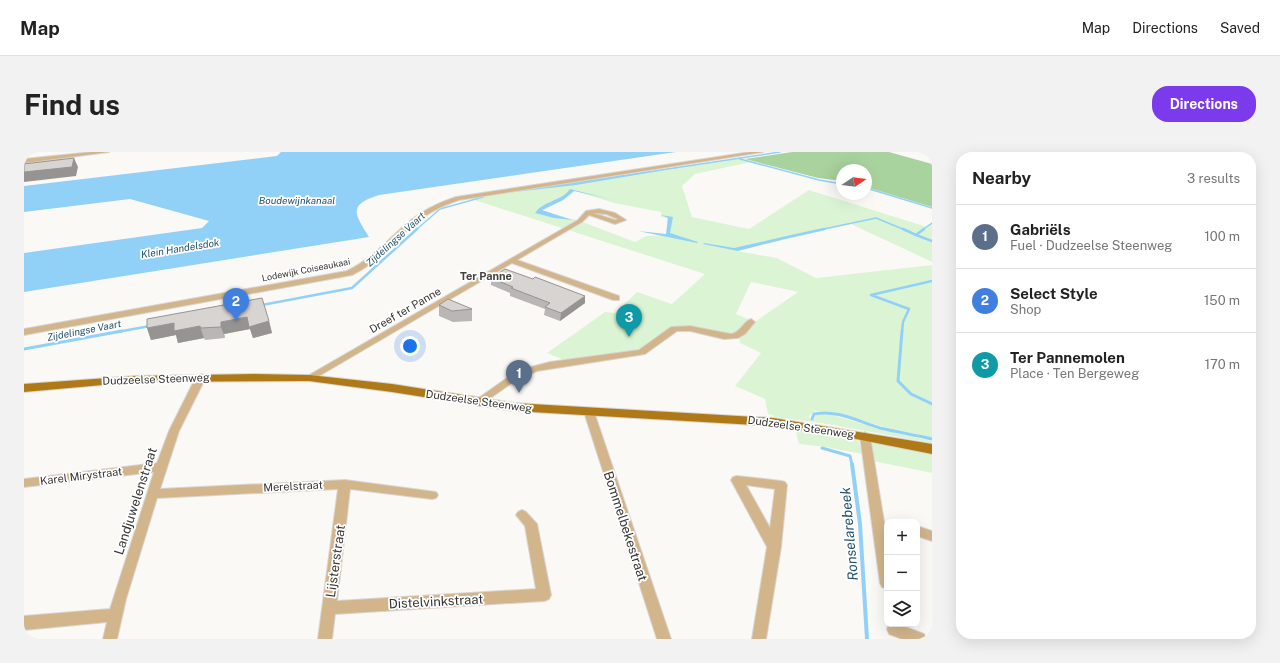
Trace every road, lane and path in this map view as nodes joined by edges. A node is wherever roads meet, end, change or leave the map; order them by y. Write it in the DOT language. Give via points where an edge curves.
graph roads {
  1 [pos="106,152"];
  2 [pos="760,152"];
  3 [pos="24,161"];
  4 [pos="588,213"];
  5 [pos="512,261"];
  6 [pos="616,298"];
  7 [pos="751,322"];
  8 [pos="24,332"];
  9 [pos="201,377"];
  10 [pos="309,378"];
  11 [pos="24,388"];
  12 [pos="478,402"];
  13 [pos="589,412"];
  14 [pos="865,436"];
  15 [pos="932,449"];
  16 [pos="161,467"];
  17 [pos="24,483"];
  18 [pos="345,484"];
  19 [pos="152,494"];
  20 [pos="432,494"];
  21 [pos="522,515"];
  22 [pos="882,521"];
  23 [pos="920,532"];
  24 [pos="932,536"];
  25 [pos="774,547"];
  26 [pos="885,555"];
  27 [pos="329,608"];
  28 [pos="115,615"];
  29 [pos="24,623"];
  30 [pos="894,631"];
  31 [pos="110,639"];
  32 [pos="325,639"];
  33 [pos="664,639"];
  34 [pos="759,639"];
  35 [pos="919,639"];
  1 -- 3 [label="street"];
  2 -- 8 [label="street, Lodewijk Coiseaukaai" via="458,198 433,208 408,226 365,265 349,273"];
  4 -- 5 [label="street, Dreef ter Panne" via="573,225"];
  5 -- 6 [label="street"];
  5 -- 10 [label="street, Dreef ter Panne"];
  7 -- 12 [label="street" via="743,331 733,336 679,327 642,352 534,369 510,380"];
  9 -- 10 [label="main road, Dudzeelse Steenweg"];
  9 -- 11 [label="main road, Dudzeelse Steenweg" via="72,383"];
  9 -- 16 [label="street, Landjuwelenstraat" via="174,431"];
  10 -- 12 [label="main road, Dudzeelse Steenweg"];
  12 -- 13 [label="main road, Dudzeelse Steenweg"];
  13 -- 14 [label="main road, Dudzeelse Steenweg" via="746,420"];
  13 -- 33 [label="street, Bommelbekestraat"];
  14 -- 15 [label="main road, Dudzeelse Steenweg"];
  14 -- 22 [label="street"];
  16 -- 17 [label="street, Karel Mirystraat"];
  16 -- 19 [label="street, Landjuwelenstraat"];
  18 -- 19 [label="street, Merelstraat"];
  18 -- 20 [label="street, Merelstraat"];
  18 -- 27 [label="street, Lijsterstraat"];
  19 -- 28 [label="street, Landjuwelenstraat"];
  21 -- 27 [label="street, Distelvinkstraat" via="531,524 544,595"];
  22 -- 26 [label="street"];
  23 -- 24 [label="street"];
  25 -- 25 [label="street" via="781,486 737,480 770,541"];
  25 -- 34 [label="street"];
  27 -- 32 [label="street, Lijsterstraat"];
  28 -- 29 [label="street"];
  28 -- 31 [label="street, Landjuwelenstraat"];
  30 -- 35 [label="street"];
}
